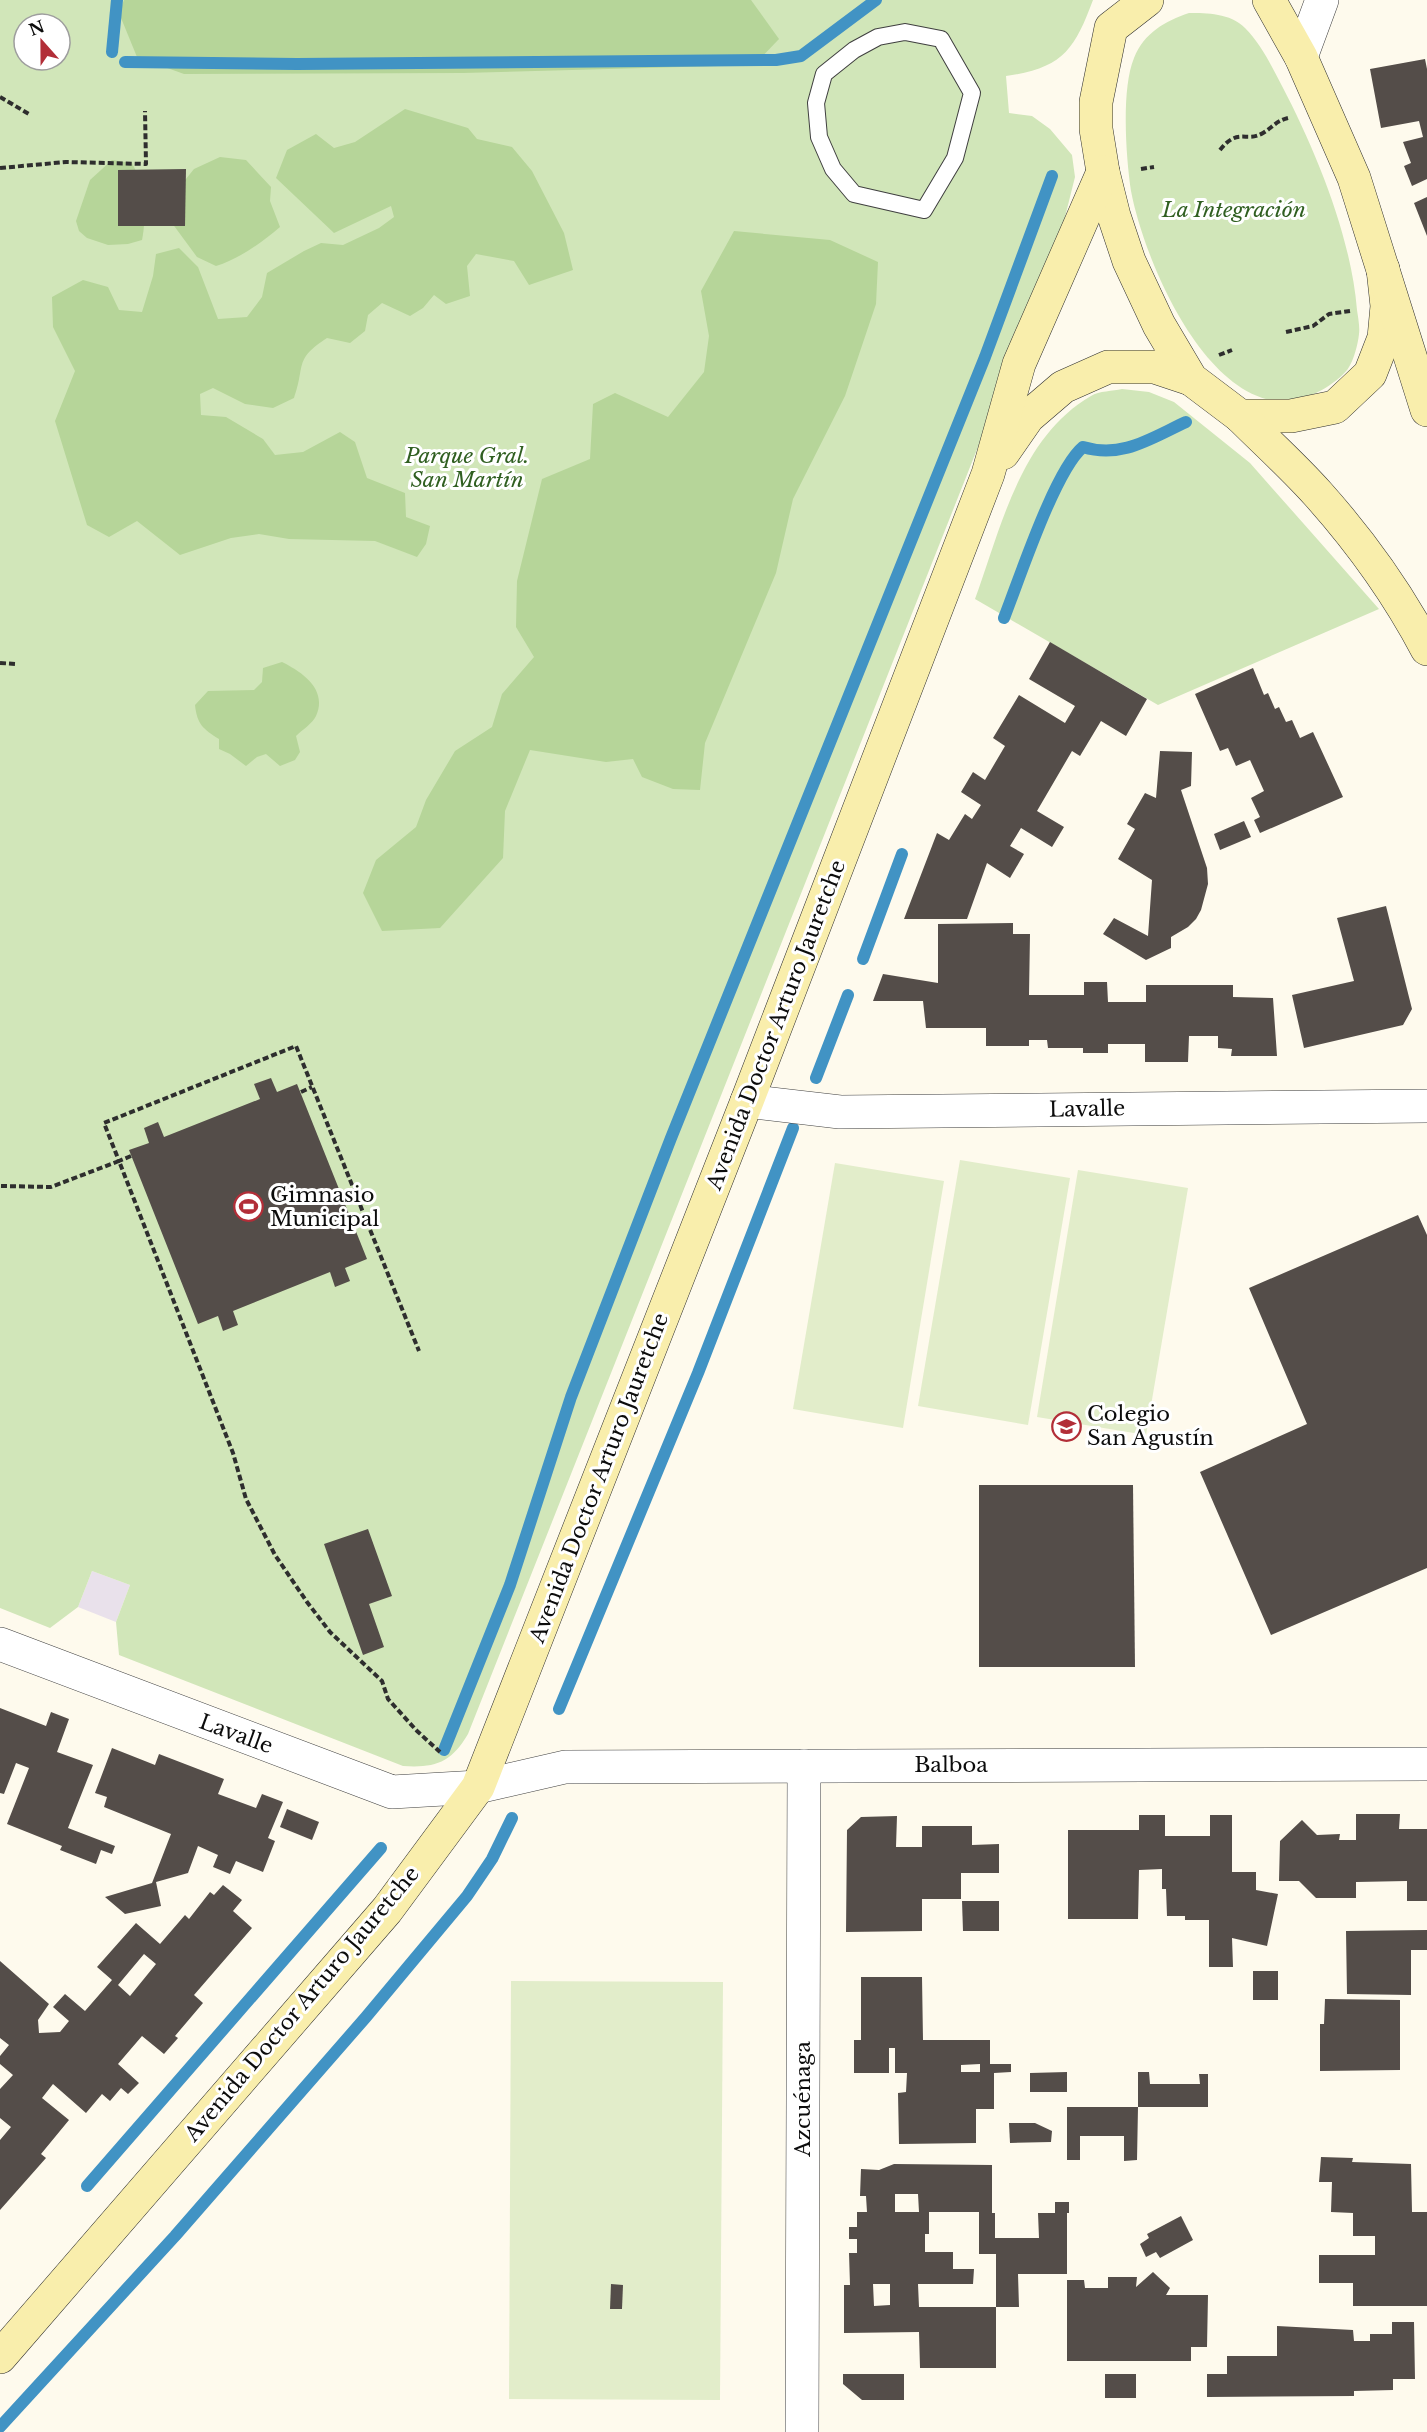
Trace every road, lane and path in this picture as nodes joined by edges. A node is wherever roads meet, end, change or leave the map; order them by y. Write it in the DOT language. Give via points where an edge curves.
graph roads {
  1 [pos="1147,0"];
  2 [pos="1322,0"];
  3 [pos="1266,2"];
  4 [pos="1114,14"];
  5 [pos="941,39"];
  6 [pos="1301,57"];
  7 [pos="0,97"];
  8 [pos="1320,100"];
  9 [pos="145,111"];
  10 [pos="29,114"];
  11 [pos="1220,150"];
  12 [pos="0,168"];
  13 [pos="1103,172"];
  14 [pos="1383,269"];
  15 [pos="1387,306"];
  16 [pos="1286,332"];
  17 [pos="1191,378"];
  18 [pos="1427,410"];
  19 [pos="1240,416"];
  20 [pos="988,474"];
  21 [pos="1427,649"];
  22 [pos="0,663"];
  23 [pos="16,664"];
  24 [pos="312,1087"];
  25 [pos="300,1092"];
  26 [pos="747,1101"];
  27 [pos="1427,1106"];
  28 [pos="131,1156"];
  29 [pos="119,1161"];
  30 [pos="1,1186"];
  31 [pos="419,1351"];
  32 [pos="0,1644"];
  33 [pos="445,1756"];
  34 [pos="1427,1764"];
  35 [pos="804,1766"];
  36 [pos="478,1787"];
  37 [pos="0,2356"];
  38 [pos="802,2432"];
  1 -- 4 [label="main road"];
  2 -- 6 [label="street"];
  3 -- 6 [label="main road"];
  4 -- 13 [label="main road" via="1096,102"];
  5 -- 5 [label="lane" via="905,32 878,37 854,50 825,74 816,103 819,138 832,169 854,194 924,210 955,158 972,93"];
  6 -- 8 [label="main road"];
  7 -- 10 [label="path"];
  8 -- 11 [label="path" via="1290,118 1277,121 1263,133 1238,135"];
  8 -- 14 [label="main road" via="1354,178"];
  9 -- 12 [label="path" via="146,164 66,162"];
  13 -- 17 [label="main road" via="1129,261 1159,325"];
  13 -- 20 [label="main road, Avenida Doctor Arturo Jauretche" via="1019,364"];
  14 -- 15 [label="main road"];
  14 -- 18 [label="main road"];
  15 -- 16 [label="path" via="1340,310 1313,326"];
  15 -- 19 [label="main road" via="1384,338 1370,374 1335,407 1292,416"];
  17 -- 19 [label="main road"];
  17 -- 20 [label="main road, Avenida Doctor Arturo Jauretche" via="1155,367 1108,366 1063,387 1028,417"];
  19 -- 21 [label="main road" via="1318,493 1364,550"];
  20 -- 26 [label="main road, Avenida Doctor Arturo Jauretche"];
  22 -- 23 [label="path"];
  24 -- 25 [label="path"];
  24 -- 29 [label="path" via="296,1046 104,1123"];
  24 -- 31 [label="path"];
  26 -- 27 [label="street, Lavalle" via="840,1112"];
  26 -- 36 [label="main road, Avenida Doctor Arturo Jauretche"];
  28 -- 29 [label="path"];
  29 -- 30 [label="path" via="51,1187"];
  29 -- 33 [label="path" via="233,1453 246,1499 275,1555 330,1632 382,1681 388,1699"];
  32 -- 36 [label="street, Lavalle" via="392,1792"];
  34 -- 35 [label="street, Balboa"];
  35 -- 36 [label="street, Balboa" via="565,1767"];
  35 -- 38 [label="street, Azcuénaga"];
  36 -- 37 [label="main road, Avenida Doctor Arturo Jauretche" via="387,1910"];
}
